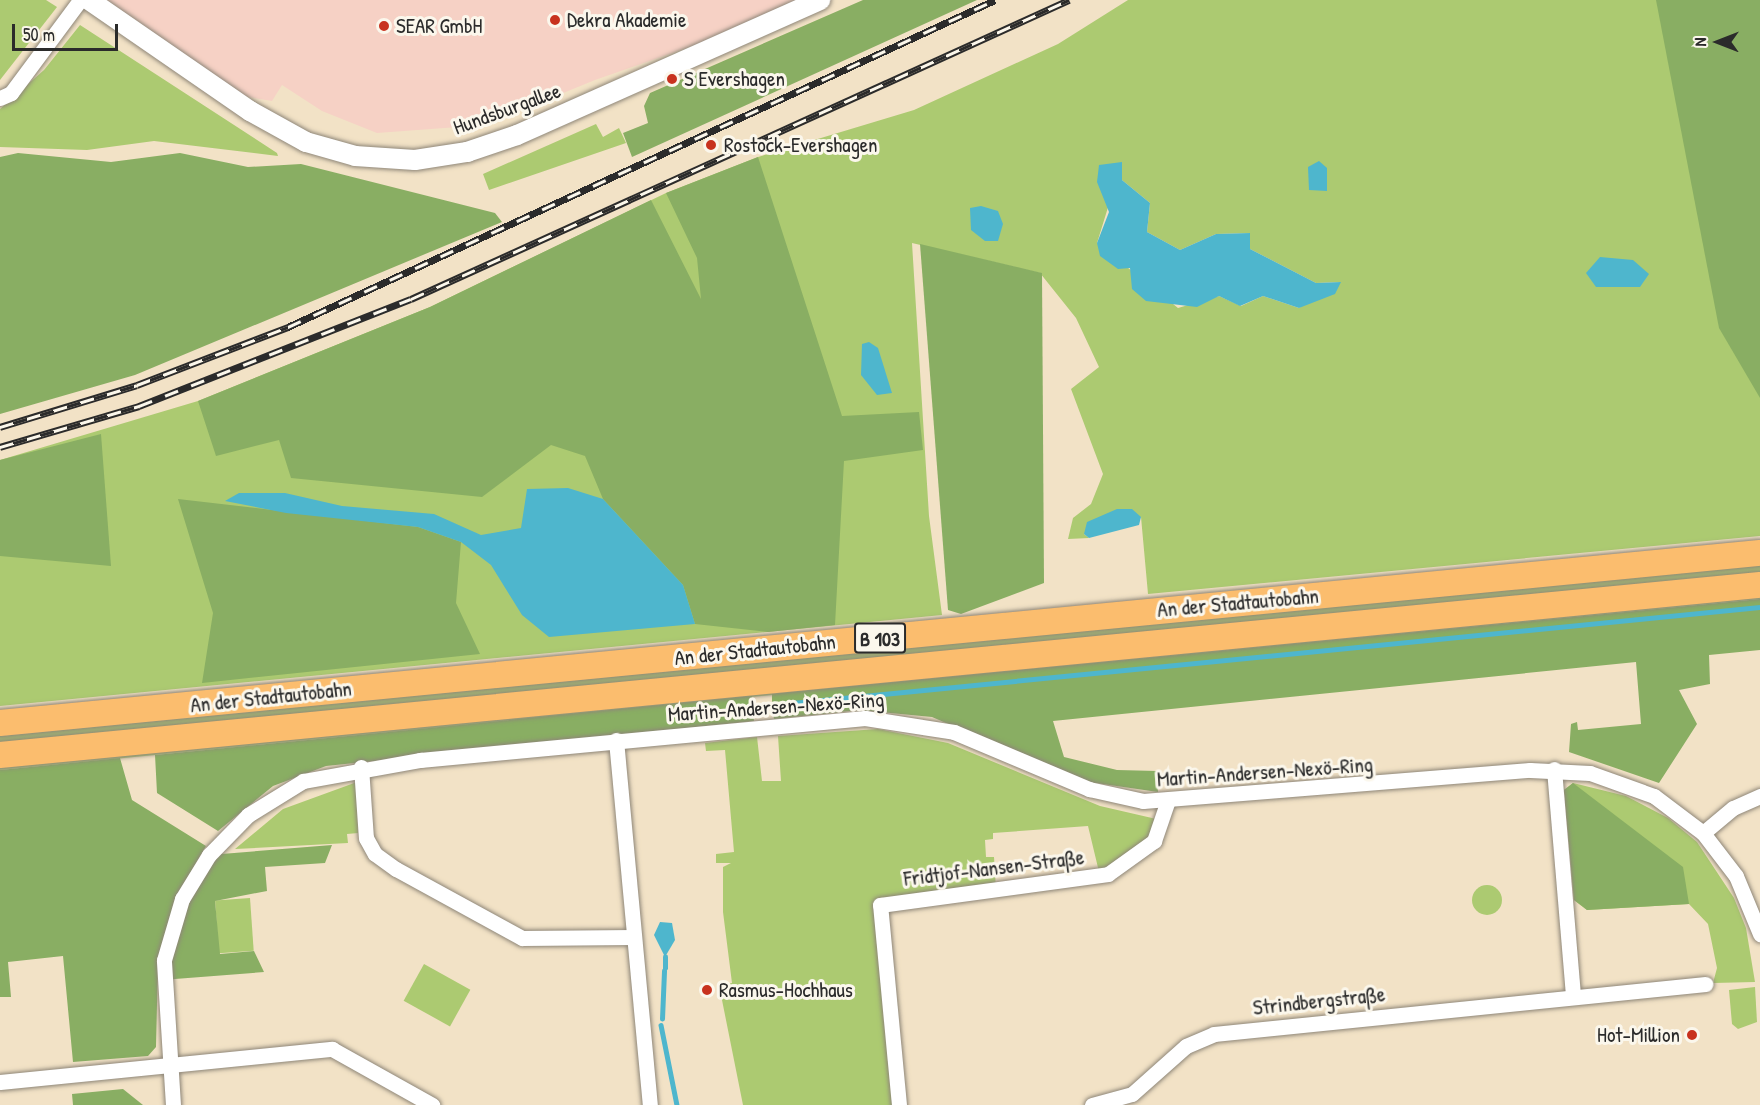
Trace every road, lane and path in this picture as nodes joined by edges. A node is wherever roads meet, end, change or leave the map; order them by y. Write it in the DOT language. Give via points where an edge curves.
graph roads {
  1 [pos="80,0"];
  2 [pos="89,0"];
  3 [pos="820,0"];
  4 [pos="0,98"];
  5 [pos="1760,553"];
  6 [pos="1760,585"];
  7 [pos="0,723"];
  8 [pos="616,740"];
  9 [pos="0,755"];
  10 [pos="361,767"];
  11 [pos="1554,769"];
  12 [pos="1760,796"];
  13 [pos="1167,803"];
  14 [pos="1703,833"];
  15 [pos="1760,934"];
  16 [pos="634,937"];
  17 [pos="1705,984"];
  18 [pos="1573,996"];
  19 [pos="169,1066"];
  20 [pos="0,1082"];
  21 [pos="173,1105"];
  22 [pos="432,1105"];
  23 [pos="650,1105"];
  24 [pos="899,1105"];
  25 [pos="1092,1105"];
  1 -- 4 [label="street" via="11,93"];
  2 -- 3 [label="street, Hundsburgallee" via="298,138 355,156 416,160 467,152 517,135"];
  5 -- 7 [label="highway, An der Stadtautobahn / B 103"];
  6 -- 9 [label="highway, An der Stadtautobahn / B 103"];
  8 -- 10 [label="street, Martin-Andersen-Nexö-Ring"];
  8 -- 13 [label="street, Martin-Andersen-Nexö-Ring" via="845,718 906,720 954,732 1089,789"];
  8 -- 16 [label="street"];
  10 -- 16 [label="street" via="366,838 375,854 396,869 522,938"];
  10 -- 19 [label="street, Martin-Andersen-Nexö-Ring" via="320,775 275,795 219,842 195,875 164,960"];
  11 -- 13 [label="street, Martin-Andersen-Nexö-Ring"];
  11 -- 14 [label="street, Martin-Andersen-Nexö-Ring" via="1616,779 1654,796"];
  11 -- 18 [label="street"];
  12 -- 14 [label="street" via="1733,808"];
  13 -- 24 [label="street, Fridtjof-Nansen-Straße" via="1154,841 1107,874 880,905"];
  14 -- 15 [label="street, Martin-Andersen-Nexö-Ring" via="1736,876"];
  16 -- 23 [label="street"];
  17 -- 18 [label="street, Strindbergstraße"];
  18 -- 25 [label="street, Strindbergstraße" via="1214,1034 1186,1046 1132,1094"];
  19 -- 20 [label="street"];
  19 -- 21 [label="street, Martin-Andersen-Nexö-Ring"];
  19 -- 22 [label="street" via="332,1049"];
}
